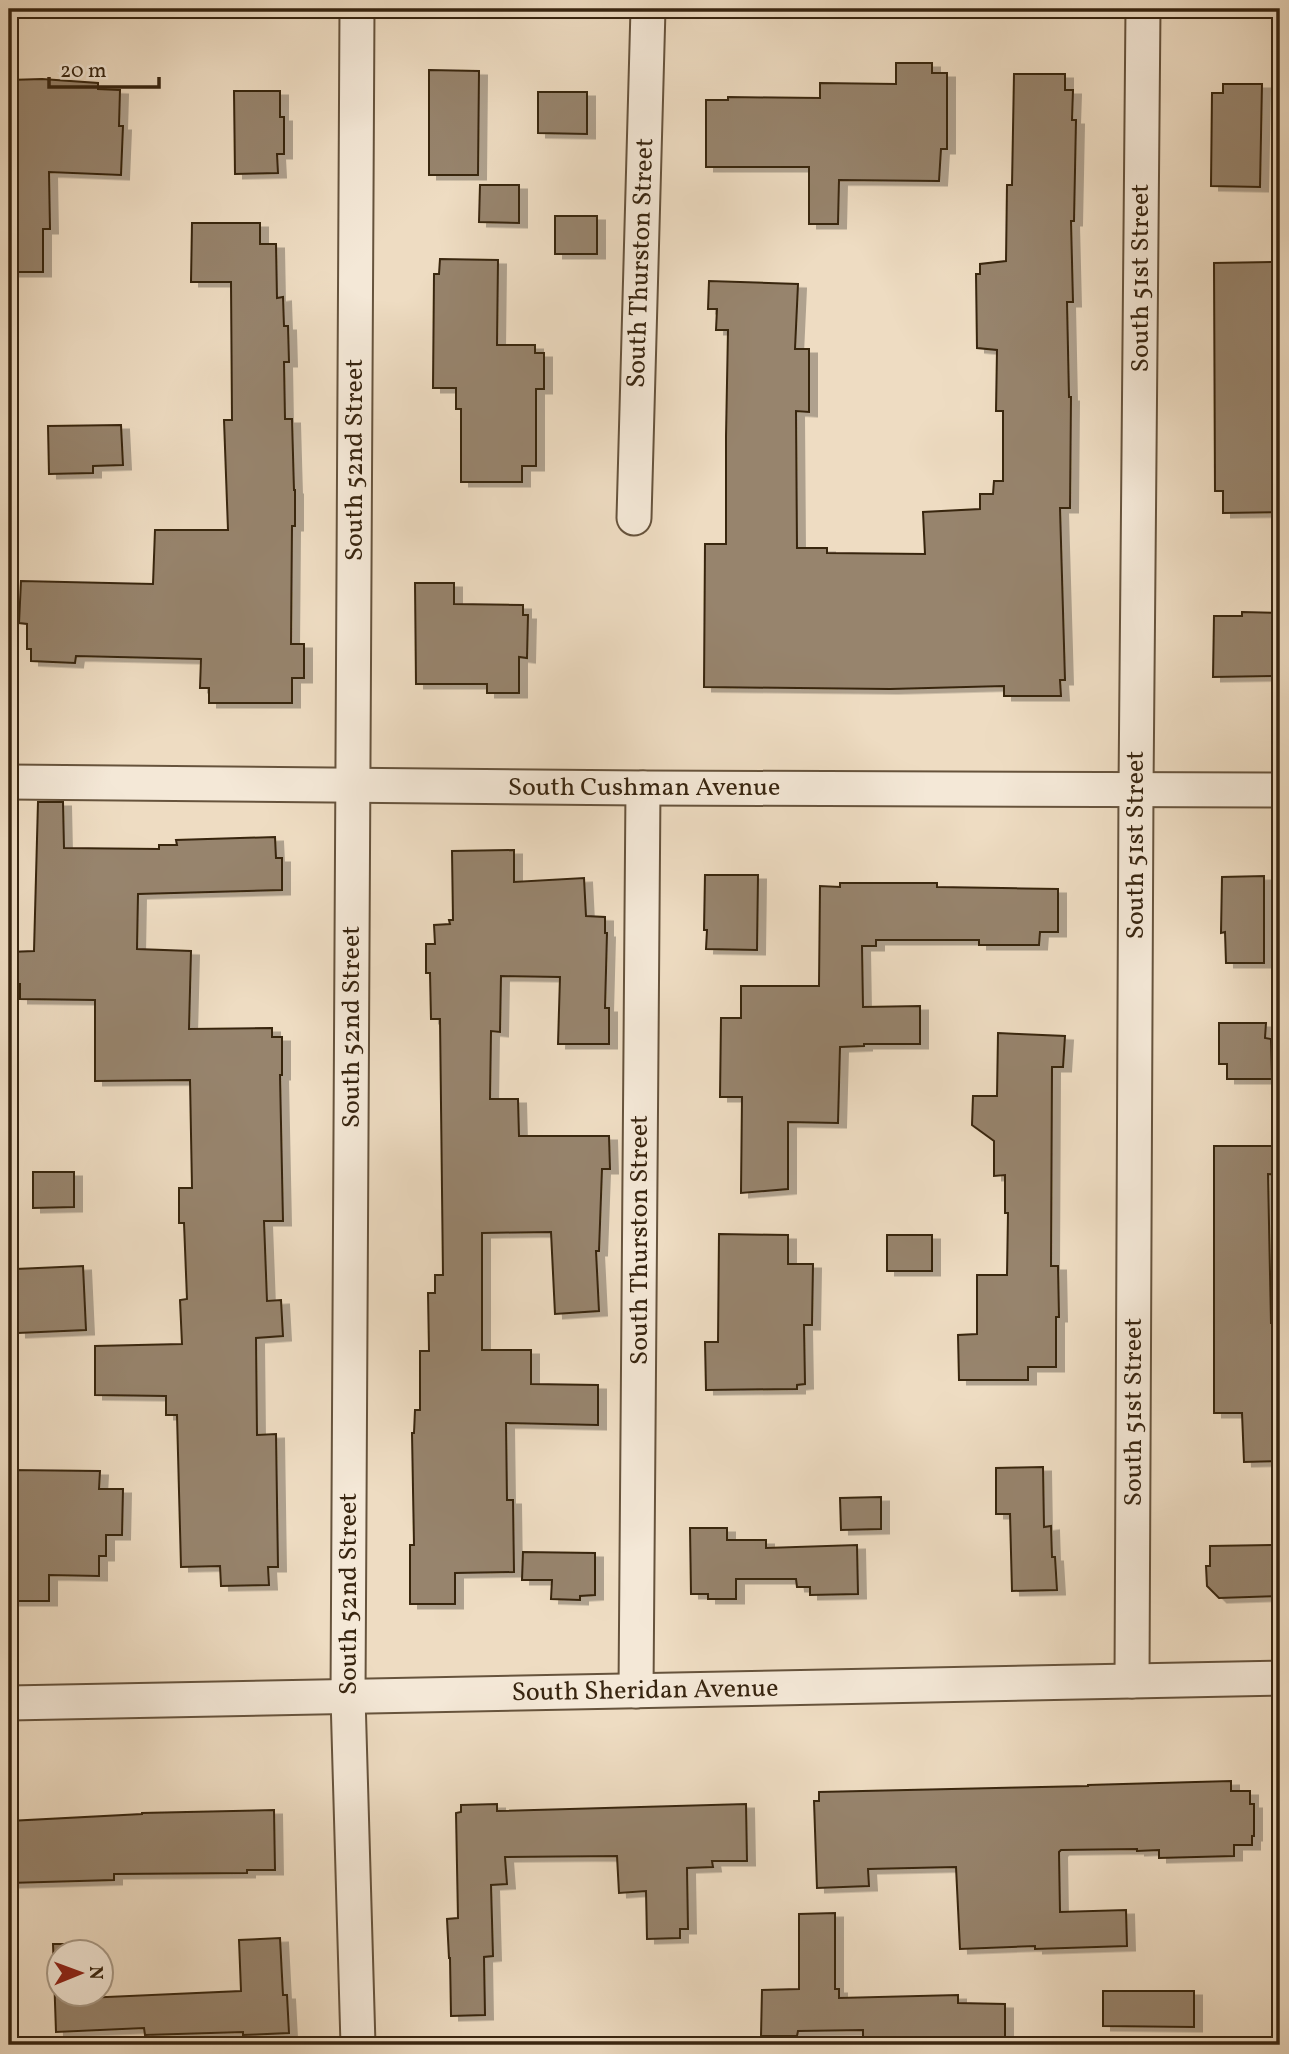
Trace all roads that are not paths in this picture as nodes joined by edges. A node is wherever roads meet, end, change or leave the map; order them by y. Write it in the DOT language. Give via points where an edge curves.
graph roads {
  1 [pos="357,9"];
  2 [pos="648,9"];
  3 [pos="1143,9"];
  4 [pos="634,518"];
  5 [pos="9,782"];
  6 [pos="353,786"];
  7 [pos="643,788"];
  8 [pos="1136,789"];
  9 [pos="1280,790"];
  10 [pos="1280,1678"];
  11 [pos="1132,1681"];
  12 [pos="636,1691"];
  13 [pos="348,1697"];
  14 [pos="9,1703"];
  15 [pos="358,2045"];
  1 -- 6 [label="street, South 52nd Street"];
  2 -- 4 [label="street, South Thurston Street"];
  3 -- 8 [label="street, South 51st Street"];
  5 -- 6 [label="street, South Cushman Avenue"];
  6 -- 7 [label="street, South Cushman Avenue"];
  6 -- 13 [label="street, South 52nd Street"];
  7 -- 8 [label="street, South Cushman Avenue"];
  7 -- 12 [label="street, South Thurston Street"];
  8 -- 9 [label="street, South Cushman Avenue"];
  8 -- 11 [label="street, South 51st Street"];
  10 -- 11 [label="street, South Sheridan Avenue"];
  11 -- 12 [label="street, South Sheridan Avenue"];
  12 -- 13 [label="street, South Sheridan Avenue"];
  13 -- 14 [label="street, South Sheridan Avenue"];
  13 -- 15 [label="street, South 52nd Street"];
}
